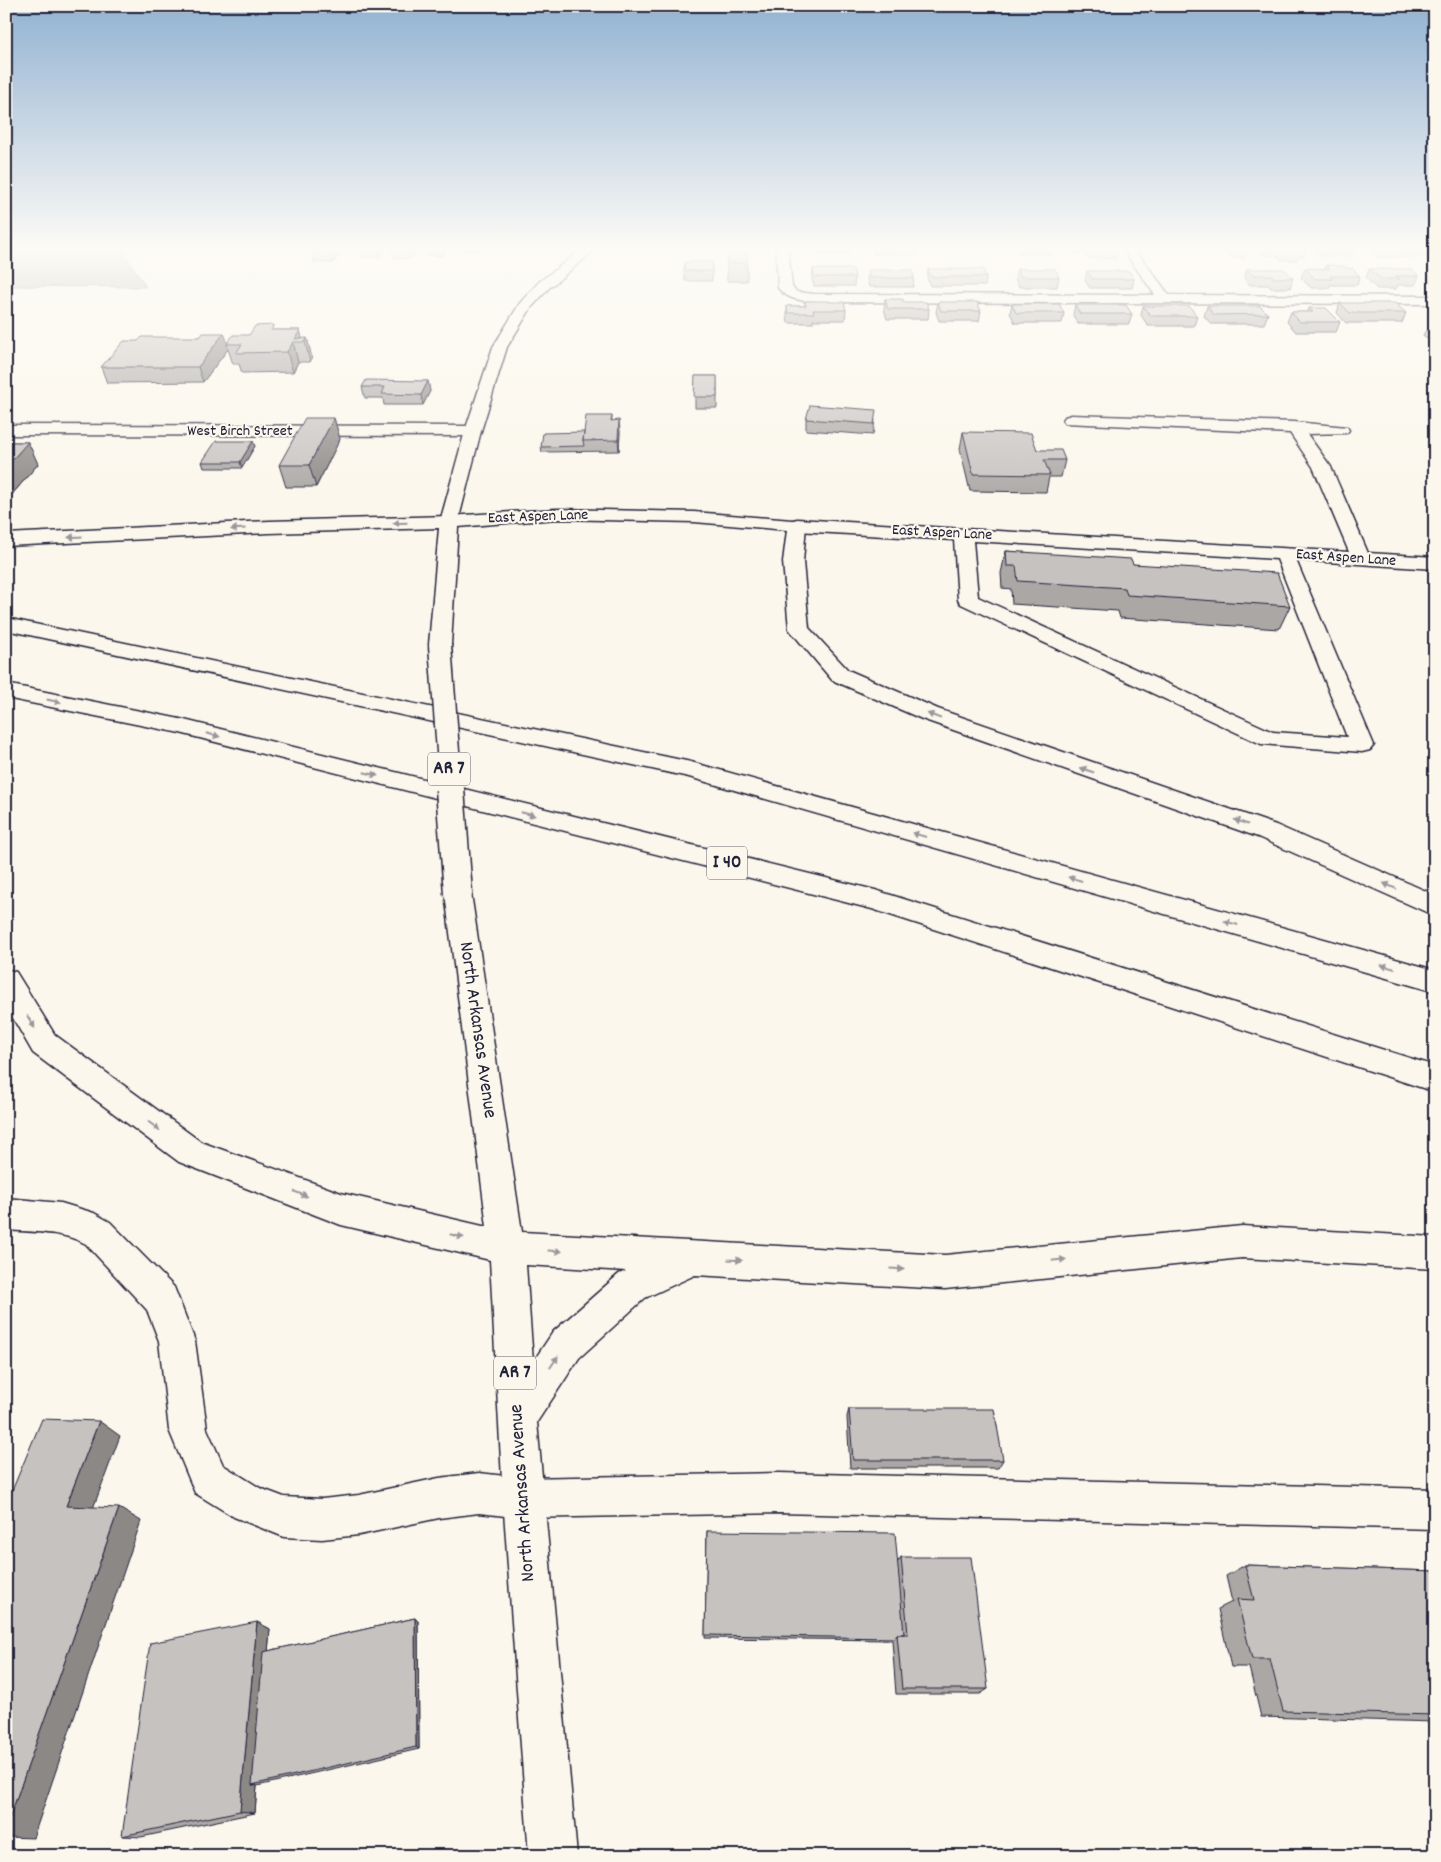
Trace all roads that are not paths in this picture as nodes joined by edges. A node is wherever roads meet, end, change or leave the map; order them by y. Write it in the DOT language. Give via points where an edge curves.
graph roads {
  1 [pos="506,335"];
  2 [pos="1071,420"];
  3 [pos="1294,427"];
  4 [pos="6,430"];
  5 [pos="1341,430"];
  6 [pos="473,431"];
  7 [pos="449,522"];
  8 [pos="797,525"];
  9 [pos="964,534"];
  10 [pos="6,540"];
  11 [pos="1284,554"];
  12 [pos="1362,559"];
  13 [pos="1435,564"];
  14 [pos="6,624"];
  15 [pos="6,691"];
  16 [pos="1435,906"];
  17 [pos="6,980"];
  18 [pos="1435,980"];
  19 [pos="1435,1079"];
  20 [pos="6,1214"];
  21 [pos="507,1248"];
  22 [pos="1435,1253"];
  23 [pos="692,1258"];
  24 [pos="518,1418"];
  25 [pos="523,1498"];
  26 [pos="1435,1509"];
  27 [pos="553,1856"];
  1 -- 6 [label="main road, North Arkansas Avenue / AR 7"];
  2 -- 3 [label="main road"];
  3 -- 5 [label="main road"];
  3 -- 12 [label="main road" via="1322,467"];
  4 -- 6 [label="main road, West Birch Street"];
  6 -- 7 [label="main road, North Arkansas Avenue / AR 7"];
  7 -- 8 [label="main road, East Aspen Lane" via="557,514 694,517"];
  7 -- 10 [label="main road, East Aspen Lane, one-way"];
  7 -- 21 [label="main road, North Arkansas Avenue / AR 7, bridge" via="440,645 458,893"];
  8 -- 9 [label="main road, East Aspen Lane"];
  16 -- 8 [label="main road, one-way" via="1267,831 930,714 840,675 799,629 793,562"];
  9 -- 11 [label="main road, East Aspen Lane"];
  9 -- 11 [label="main road" via="968,600 1269,739 1362,745"];
  11 -- 12 [label="main road, East Aspen Lane"];
  12 -- 13 [label="main road, East Aspen Lane"];
  18 -- 14 [label="main road, one-way" via="691,770"];
  15 -- 19 [label="main road, I 40, one-way" via="180,726 875,900"];
  17 -- 21 [label="main road, one-way" via="44,1044 190,1152 342,1209"];
  20 -- 25 [label="main road" via="82,1224 98,1233 161,1299 176,1341 188,1430 205,1471 209,1479 248,1502 284,1517 322,1519 479,1493"];
  21 -- 23 [label="main road, one-way"];
  21 -- 24 [label="main road, North Arkansas Avenue / AR 7"];
  23 -- 22 [label="main road, one-way" via="945,1272 1242,1242"];
  24 -- 23 [label="main road, one-way" via="573,1338 632,1286"];
  24 -- 25 [label="main road, North Arkansas Avenue / AR 7"];
  25 -- 26 [label="main road" via="780,1493"];
  25 -- 27 [label="main road, North Arkansas Avenue / AR 7"];
}
